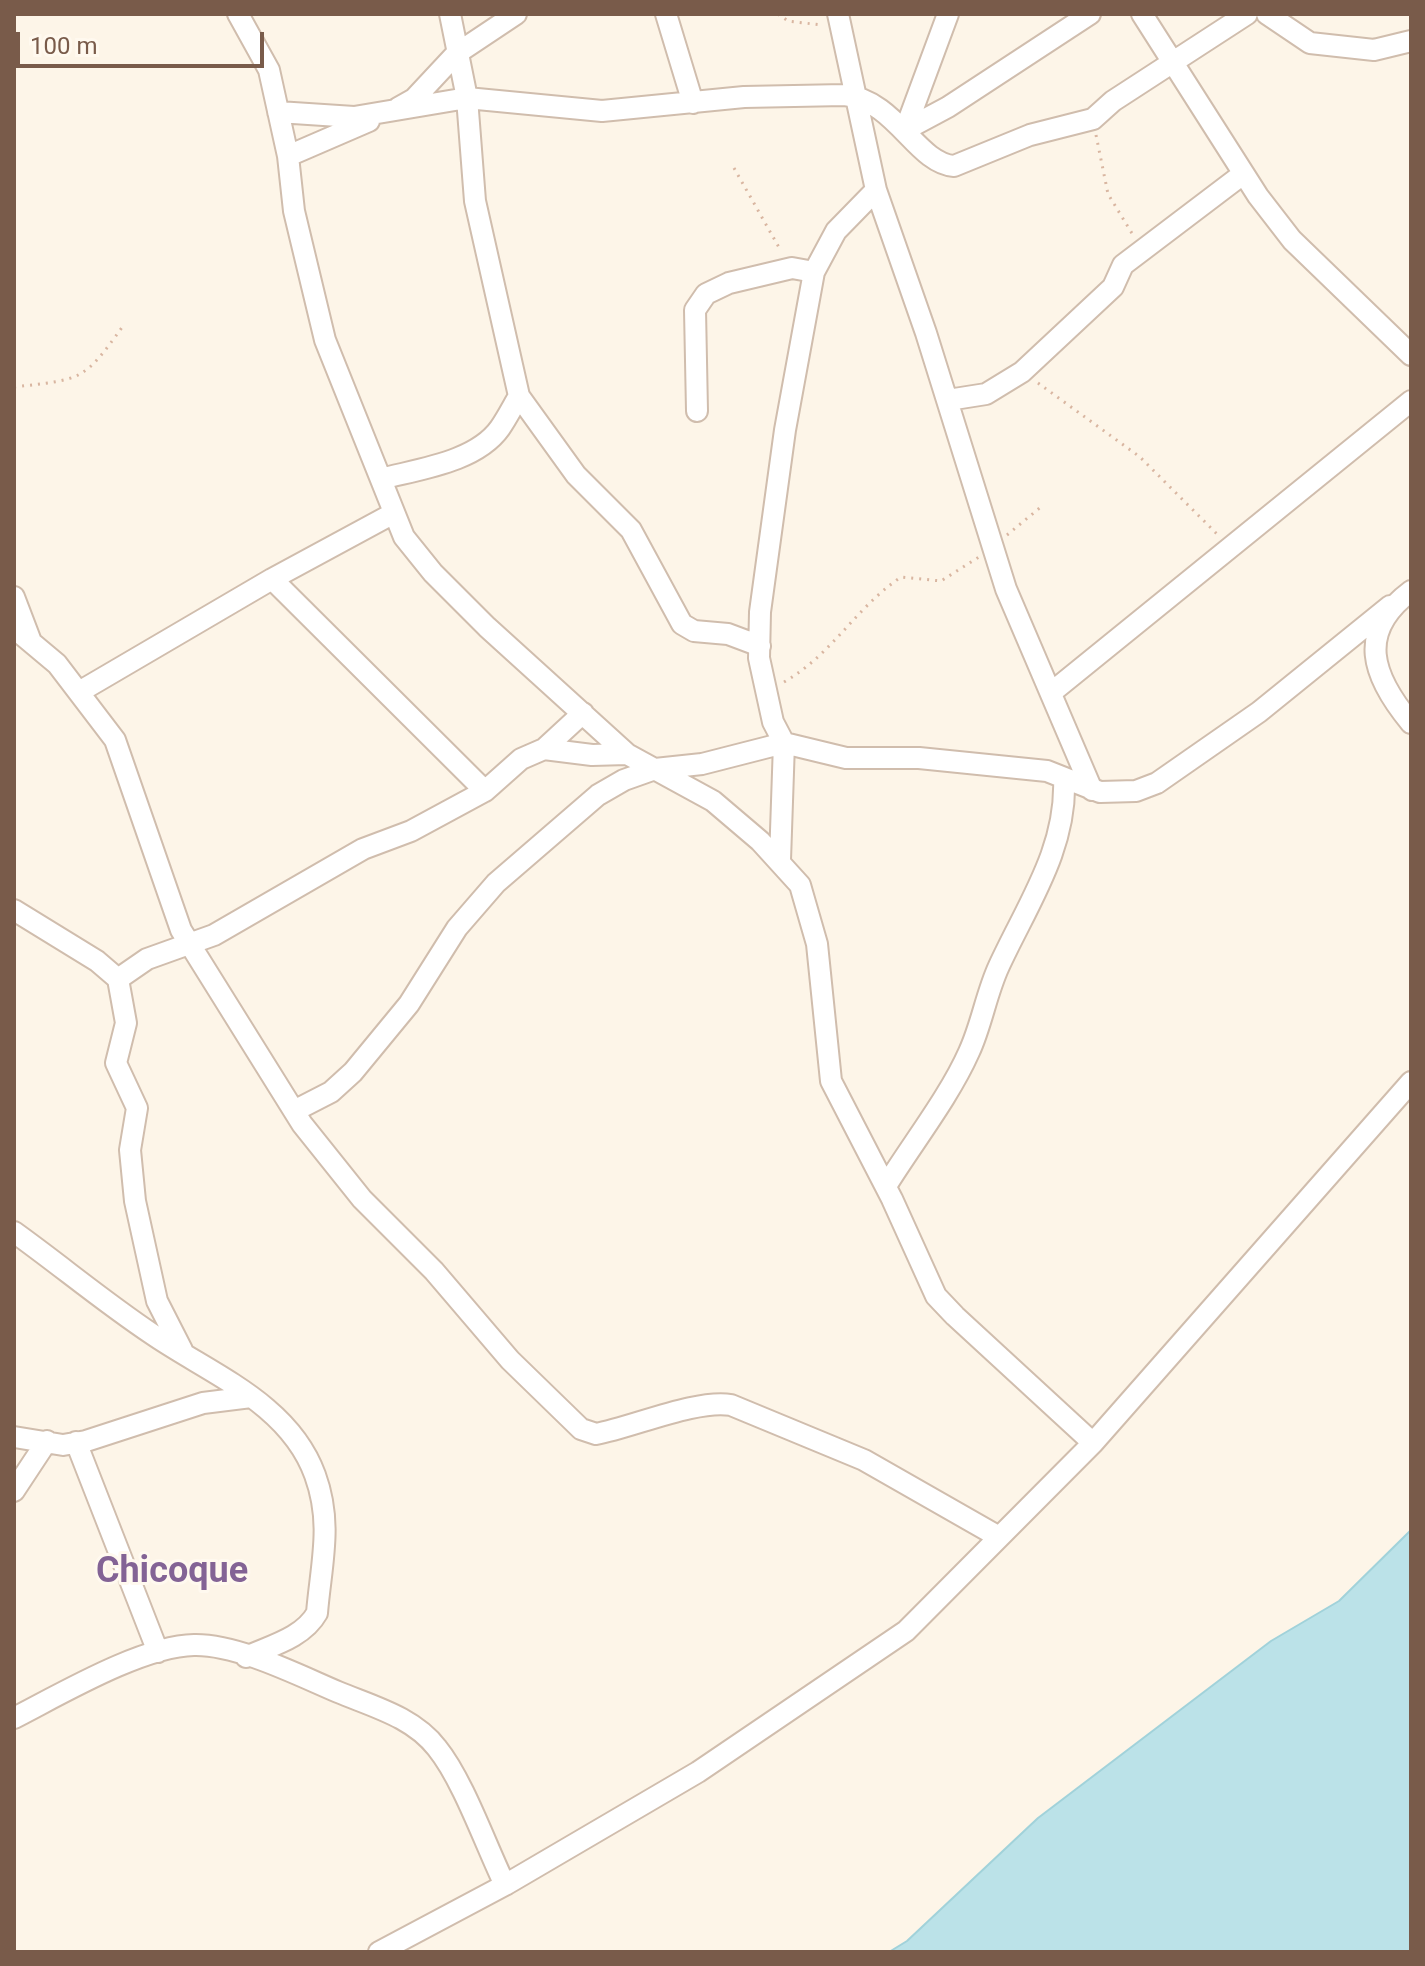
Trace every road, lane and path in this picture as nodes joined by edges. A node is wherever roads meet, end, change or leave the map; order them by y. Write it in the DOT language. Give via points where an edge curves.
graph roads {
  1 [pos="238,14"];
  2 [pos="450,14"];
  3 [pos="516,14"];
  4 [pos="666,14"];
  5 [pos="778,14"];
  6 [pos="948,14"];
  7 [pos="1090,14"];
  8 [pos="1142,14"];
  9 [pos="1247,14"];
  10 [pos="1267,14"];
  11 [pos="839,21"];
  12 [pos="1411,41"];
  13 [pos="456,54"];
  14 [pos="1171,62"];
  15 [pos="853,96"];
  16 [pos="467,98"];
  17 [pos="693,103"];
  18 [pos="278,112"];
  19 [pos="389,113"];
  20 [pos="1093,119"];
  21 [pos="905,130"];
  22 [pos="288,156"];
  23 [pos="734,168"];
  24 [pos="1243,174"];
  25 [pos="876,190"];
  26 [pos="1142,249"];
  27 [pos="792,268"];
  28 [pos="814,272"];
  29 [pos="123,326"];
  30 [pos="1411,355"];
  31 [pos="1022,372"];
  32 [pos="14,387"];
  33 [pos="519,396"];
  34 [pos="948,400"];
  35 [pos="1411,401"];
  36 [pos="697,411"];
  37 [pos="539,421"];
  38 [pos="499,430"];
  39 [pos="381,479"];
  40 [pos="1042,506"];
  41 [pos="394,513"];
  42 [pos="994,546"];
  43 [pos="1230,546"];
  44 [pos="272,579"];
  45 [pos="1411,591"];
  46 [pos="14,597"];
  47 [pos="1390,606"];
  48 [pos="14,628"];
  49 [pos="31,642"];
  50 [pos="760,646"];
  51 [pos="79,692"];
  52 [pos="1052,692"];
  53 [pos="769,705"];
  54 [pos="583,713"];
  55 [pos="1411,723"];
  56 [pos="784,743"];
  57 [pos="544,749"];
  58 [pos="627,754"];
  59 [pos="655,769"];
  60 [pos="1064,779"];
  61 [pos="1092,790"];
  62 [pos="485,791"];
  63 [pos="780,860"];
  64 [pos="14,910"];
  65 [pos="187,943"];
  66 [pos="118,979"];
  67 [pos="1411,1082"];
  68 [pos="294,1111"];
  69 [pos="886,1186"];
  70 [pos="14,1232"];
  71 [pos="184,1352"];
  72 [pos="251,1397"];
  73 [pos="14,1437"];
  74 [pos="47,1441"];
  75 [pos="76,1442"];
  76 [pos="1093,1443"];
  77 [pos="14,1491"];
  78 [pos="999,1537"];
  79 [pos="158,1652"];
  80 [pos="246,1657"];
  81 [pos="14,1718"];
  82 [pos="505,1885"];
  83 [pos="379,1952"];
  1 -- 18 [label="street" via="269,70"];
  2 -- 13 [label="street"];
  3 -- 13 [label="street"];
  4 -- 17 [label="street"];
  5 -- 11 [label="path" via="788,21"];
  6 -- 21 [label="street"];
  7 -- 21 [label="street"];
  8 -- 14 [label="street"];
  9 -- 14 [label="street"];
  10 -- 12 [label="street" via="1310,43 1325,46 1374,50"];
  11 -- 15 [label="street"];
  13 -- 16 [label="street"];
  13 -- 19 [label="street" via="414,99"];
  14 -- 20 [label="street"];
  14 -- 24 [label="street"];
  15 -- 17 [label="street"];
  15 -- 21 [label="street" via="885,111"];
  15 -- 25 [label="street"];
  16 -- 17 [label="street" via="602,111"];
  16 -- 19 [label="street"];
  16 -- 33 [label="street" via="475,201"];
  18 -- 19 [label="street" via="354,117"];
  18 -- 22 [label="street"];
  19 -- 22 [label="street"];
  20 -- 21 [label="street" via="1030,135 954,166 945,165"];
  20 -- 26 [label="path" via="1108,194"];
  22 -- 39 [label="street" via="294,211 325,340"];
  23 -- 27 [label="path"];
  24 -- 26 [label="street"];
  24 -- 30 [label="street" via="1292,240"];
  25 -- 28 [label="street" via="836,231"];
  25 -- 34 [label="street"];
  26 -- 31 [label="street" via="1123,265 1113,287"];
  27 -- 28 [label="street"];
  27 -- 36 [label="street" via="729,283 706,294 695,310"];
  28 -- 50 [label="street" via="785,430"];
  29 -- 32 [label="path" via="92,368 72,379"];
  31 -- 34 [label="street" via="986,394"];
  31 -- 43 [label="path" via="1140,457"];
  33 -- 37 [label="street"];
  33 -- 38 [label="street"];
  34 -- 42 [label="street"];
  35 -- 43 [label="street"];
  37 -- 38 [label="street"];
  37 -- 50 [label="street" via="576,475 631,530 682,624"];
  38 -- 39 [label="street" via="482,445 444,462"];
  39 -- 41 [label="street"];
  40 -- 42 [label="path"];
  41 -- 44 [label="street"];
  41 -- 54 [label="street" via="404,537 433,573"];
  42 -- 52 [label="street" via="1006,589"];
  42 -- 53 [label="path" via="941,581 901,577 888,585 856,613 835,644 780,685"];
  43 -- 52 [label="street"];
  44 -- 51 [label="street"];
  44 -- 62 [label="street"];
  45 -- 47 [label="street"];
  46 -- 49 [label="street"];
  47 -- 55 [label="street" via="1374,645 1375,659 1378,673"];
  47 -- 61 [label="street" via="1259,712 1157,783 1119,794"];
  48 -- 49 [label="street"];
  49 -- 51 [label="street"];
  50 -- 53 [label="street"];
  51 -- 65 [label="street" via="115,740"];
  52 -- 61 [label="street"];
  53 -- 56 [label="street"];
  54 -- 57 [label="street"];
  54 -- 58 [label="street"];
  56 -- 59 [label="street" via="702,764"];
  56 -- 60 [label="street" via="846,758 956,761 1047,771"];
  56 -- 63 [label="street"];
  57 -- 58 [label="street"];
  57 -- 62 [label="street" via="521,759"];
  58 -- 59 [label="street"];
  59 -- 63 [label="street" via="713,801"];
  59 -- 68 [label="street" via="598,795 496,883 353,1072 331,1092"];
  60 -- 61 [label="street"];
  60 -- 69 [label="street" via="1065,800 1052,855 1039,891 998,966 968,1055"];
  62 -- 65 [label="street" via="411,831 363,849 214,935"];
  63 -- 69 [label="street" via="800,885 810,913 824,991 831,1081"];
  64 -- 66 [label="street"];
  65 -- 66 [label="street" via="147,959"];
  65 -- 68 [label="street"];
  66 -- 71 [label="street" via="126,1023 116,1063 137,1108 130,1150 135,1201 157,1301"];
  67 -- 76 [label="street"];
  68 -- 78 [label="street" via="388,1228 581,1429 596,1434 699,1406 731,1405 864,1460"];
  69 -- 76 [label="street" via="936,1296"];
  70 -- 71 [label="street" via="154,1336"];
  71 -- 72 [label="street"];
  72 -- 75 [label="street" via="203,1403"];
  72 -- 80 [label="street" via="298,1438 315,1475 327,1534 311,1625"];
  73 -- 74 [label="street"];
  74 -- 75 [label="street"];
  74 -- 77 [label="street"];
  75 -- 79 [label="street"];
  76 -- 78 [label="street"];
  78 -- 82 [label="street" via="906,1631 698,1772"];
  79 -- 80 [label="street" via="195,1645"];
  79 -- 81 [label="street"];
  80 -- 82 [label="street" via="419,1728 455,1776"];
  82 -- 83 [label="street"];
}
